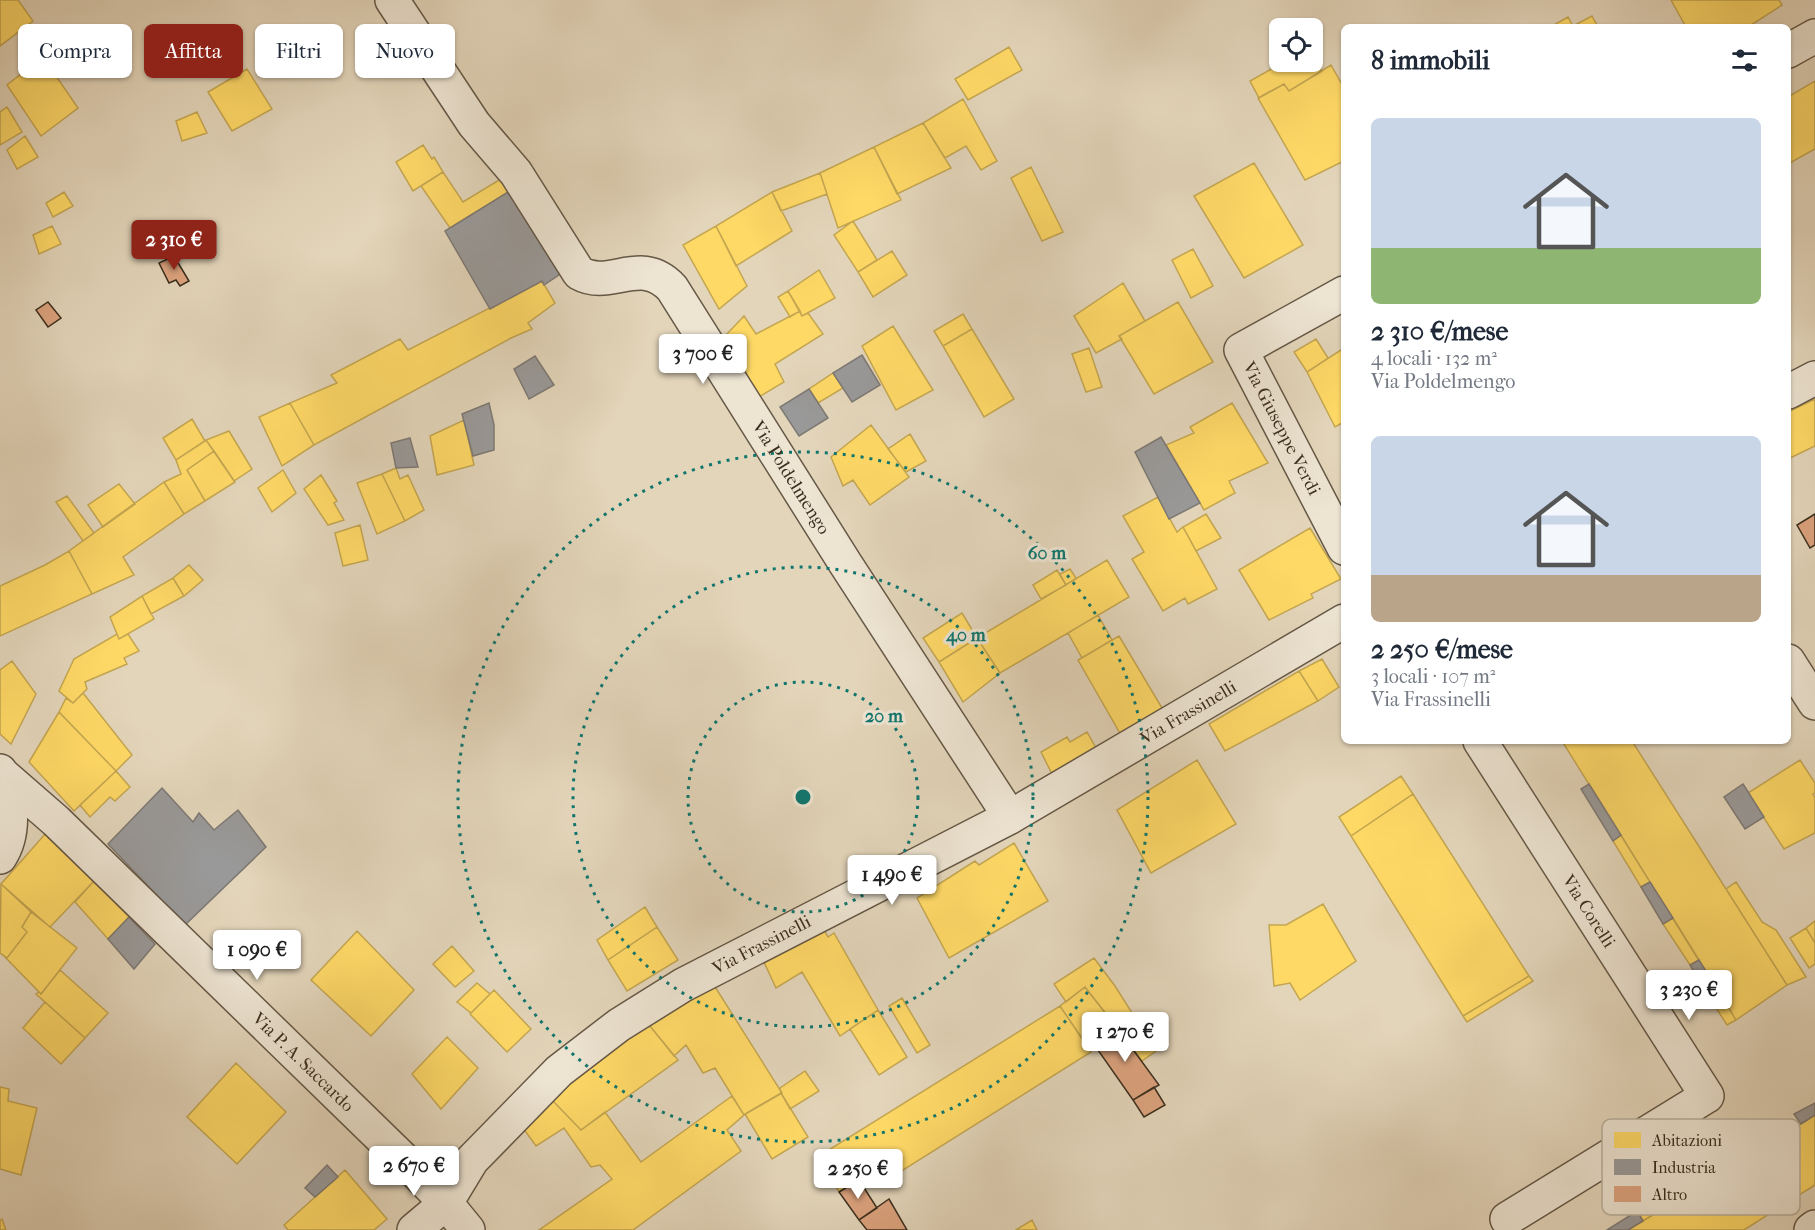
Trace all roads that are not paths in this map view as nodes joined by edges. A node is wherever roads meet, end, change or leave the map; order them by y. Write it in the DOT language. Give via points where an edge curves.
graph roads {
  1 [pos="392,0"];
  2 [pos="1815,36"];
  3 [pos="1791,49"];
  4 [pos="1341,295"];
  5 [pos="1815,378"];
  6 [pos="1791,390"];
  7 [pos="1341,542"];
  8 [pos="1341,623"];
  9 [pos="1791,666"];
  10 [pos="1815,703"];
  11 [pos="1482,744"];
  12 [pos="1,773"];
  13 [pos="1010,817"];
  14 [pos="0,857"];
  15 [pos="1669,1119"];
  16 [pos="1602,1160"];
  17 [pos="446,1203"];
  18 [pos="1506,1219"];
  19 [pos="1815,1227"];
  20 [pos="414,1230"];
  21 [pos="468,1230"];
  22 [pos="1811,1230"];
  1 -- 13 [label="street, Via Poldelmengo" via="474,124 516,173 579,273 593,279 638,272 659,277 672,288"];
  2 -- 3 [label="street"];
  4 -- 7 [label="street, Via Giuseppe Verdi" via="1241,350"];
  5 -- 6 [label="street"];
  8 -- 13 [label="street, Via Frassinelli"];
  9 -- 10 [label="street"];
  11 -- 15 [label="street, Via Corelli" via="1707,1096"];
  12 -- 14 [label="street" via="8,794 10,827"];
  12 -- 17 [label="street, Via P. A. Saccardo" via="64,829"];
  13 -- 17 [label="street, Via Frassinelli" via="683,985 619,1025 559,1071 472,1160"];
  16 -- 18 [label="street, Via Corelli"];
  17 -- 20 [label="street, Via Frassinelli"];
  17 -- 21 [label="street, Via P. A. Saccardo"];
  19 -- 22 [label="street"];
}
